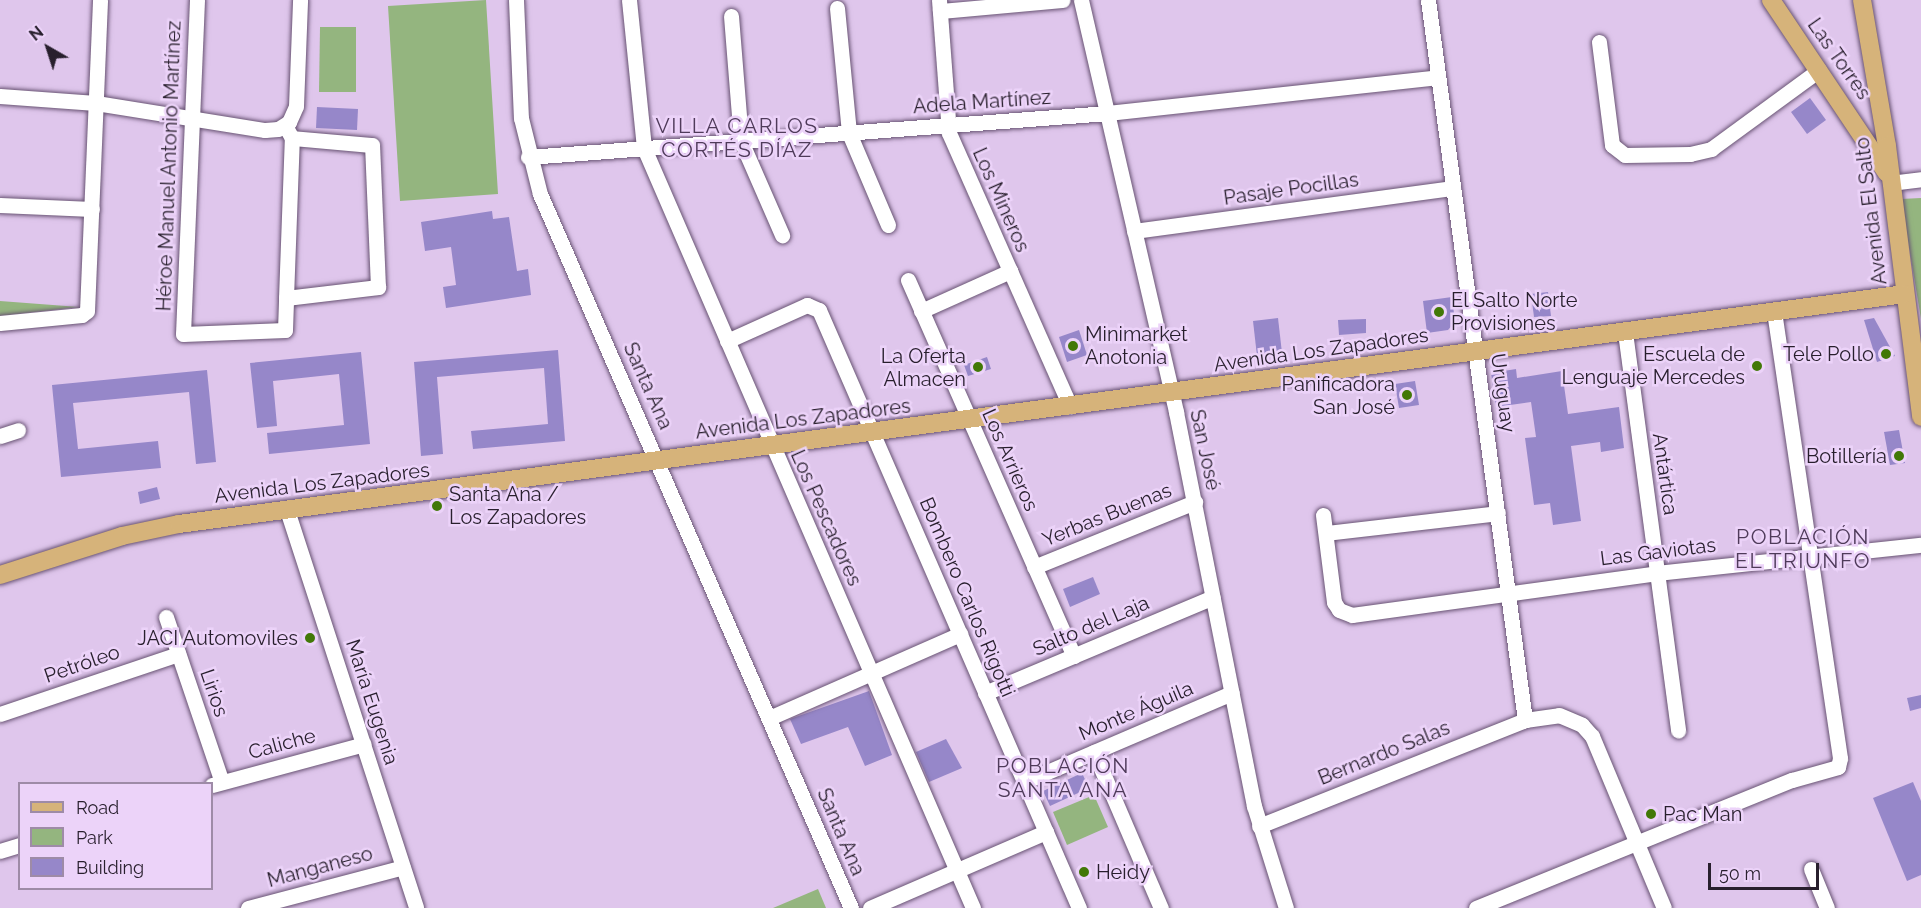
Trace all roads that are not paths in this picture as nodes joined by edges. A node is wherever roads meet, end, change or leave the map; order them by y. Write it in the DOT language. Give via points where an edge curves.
graph roads {
  1 [pos="100,0"];
  2 [pos="196,0"];
  3 [pos="300,0"];
  4 [pos="516,0"];
  5 [pos="629,0"];
  6 [pos="1063,0"];
  7 [pos="1081,0"];
  8 [pos="1428,0"];
  9 [pos="1771,0"];
  10 [pos="1862,0"];
  11 [pos="940,6"];
  12 [pos="837,8"];
  13 [pos="731,16"];
  14 [pos="1599,42"];
  15 [pos="1819,70"];
  16 [pos="1438,77"];
  17 [pos="0,96"];
  18 [pos="96,103"];
  19 [pos="1108,113"];
  20 [pos="192,117"];
  21 [pos="947,125"];
  22 [pos="288,132"];
  23 [pos="849,133"];
  24 [pos="741,141"];
  25 [pos="644,148"];
  26 [pos="528,157"];
  27 [pos="1889,179"];
  28 [pos="1921,179"];
  29 [pos="1454,188"];
  30 [pos="0,205"];
  31 [pos="92,209"];
  32 [pos="888,225"];
  33 [pos="1134,231"];
  34 [pos="782,235"];
  35 [pos="1010,271"];
  36 [pos="908,280"];
  37 [pos="1904,294"];
  38 [pos="286,298"];
  39 [pos="921,311"];
  40 [pos="1774,312"];
  41 [pos="0,323"];
  42 [pos="1625,332"];
  43 [pos="727,341"];
  44 [pos="1476,352"];
  45 [pos="1917,354"];
  46 [pos="1171,393"];
  47 [pos="1070,406"];
  48 [pos="1921,417"];
  49 [pos="970,421"];
  50 [pos="18,430"];
  51 [pos="872,433"];
  52 [pos="0,436"];
  53 [pos="772,446"];
  54 [pos="658,461"];
  55 [pos="1195,502"];
  56 [pos="287,510"];
  57 [pos="1497,513"];
  58 [pos="1323,515"];
  59 [pos="1326,533"];
  60 [pos="1921,545"];
  61 [pos="1810,555"];
  62 [pos="1035,567"];
  63 [pos="1657,573"];
  64 [pos="0,575"];
  65 [pos="1508,593"];
  66 [pos="1213,597"];
  67 [pos="166,617"];
  68 [pos="960,634"];
  69 [pos="178,654"];
  70 [pos="1074,656"];
  71 [pos="871,673"];
  72 [pos="986,693"];
  73 [pos="1232,693"];
  74 [pos="0,714"];
  75 [pos="769,717"];
  76 [pos="1525,720"];
  77 [pos="1678,730"];
  78 [pos="364,744"];
  79 [pos="1094,752"];
  80 [pos="1024,782"];
  81 [pos="217,784"];
  82 [pos="1259,826"];
  83 [pos="1046,832"];
  84 [pos="1637,843"];
  85 [pos="18,846"];
  86 [pos="0,852"];
  87 [pos="403,867"];
  88 [pos="1811,869"];
  89 [pos="957,871"];
  90 [pos="248,908"];
  91 [pos="416,908"];
  92 [pos="851,908"];
  93 [pos="870,908"];
  94 [pos="973,908"];
  95 [pos="1079,908"];
  96 [pos="1161,908"];
  97 [pos="1286,908"];
  98 [pos="1476,908"];
  99 [pos="1664,908"];
  100 [pos="1827,908"];
  1 -- 18 [label="street"];
  2 -- 20 [label="street, Héroe Manuel Antonio Martínez"];
  3 -- 22 [label="street" via="296,106"];
  4 -- 26 [label="street, Santa Ana" via="521,117"];
  5 -- 25 [label="street, Los Pescadores"];
  6 -- 11 [label="street"];
  7 -- 19 [label="street, San José"];
  8 -- 16 [label="street, Uruguay"];
  9 -- 15 [label="main road, Las Torres"];
  10 -- 27 [label="main road, Avenida El Salto"];
  11 -- 21 [label="street, Los Mineros"];
  12 -- 23 [label="street"];
  13 -- 24 [label="street"];
  14 -- 15 [label="street" via="1612,145 1625,155 1711,150"];
  15 -- 27 [label="main road, Las Torres"];
  16 -- 19 [label="street, Adela Martínez"];
  16 -- 29 [label="street, Uruguay"];
  17 -- 18 [label="street"];
  18 -- 20 [label="street"];
  18 -- 31 [label="street"];
  19 -- 21 [label="street, Adela Martínez"];
  19 -- 33 [label="street, San José"];
  20 -- 22 [label="street"];
  20 -- 38 [label="street, Héroe Manuel Antonio Martínez" via="183,334 285,330"];
  21 -- 23 [label="street, Adela Martínez"];
  21 -- 35 [label="street, Los Mineros"];
  22 -- 38 [label="street"];
  22 -- 38 [label="street" via="372,145 378,287"];
  23 -- 24 [label="street, Adela Martínez"];
  23 -- 32 [label="street"];
  24 -- 25 [label="street, Adela Martínez"];
  24 -- 34 [label="street"];
  25 -- 26 [label="street, Adela Martínez"];
  25 -- 43 [label="street, Los Pescadores"];
  26 -- 54 [label="street, Santa Ana" via="540,194"];
  27 -- 28 [label="street"];
  27 -- 37 [label="main road, Avenida El Salto"];
  29 -- 33 [label="street, Pasaje Pocillas"];
  29 -- 44 [label="street, Uruguay"];
  30 -- 31 [label="street"];
  31 -- 41 [label="street" via="85,313"];
  33 -- 46 [label="street, San José"];
  35 -- 39 [label="street"];
  35 -- 47 [label="street, Los Mineros"];
  36 -- 39 [label="street, Los Arrieros"];
  37 -- 40 [label="main road, Avenida Los Zapadores"];
  37 -- 45 [label="main road, Avenida El Salto"];
  39 -- 49 [label="street, Los Arrieros"];
  40 -- 42 [label="main road, Avenida Los Zapadores"];
  40 -- 61 [label="street"];
  42 -- 44 [label="main road, Avenida Los Zapadores"];
  42 -- 63 [label="street, Antártica"];
  43 -- 51 [label="street, Bombero Carlos Rigotti" via="814,305"];
  43 -- 53 [label="street, Los Pescadores"];
  44 -- 46 [label="main road, Avenida Los Zapadores"];
  44 -- 57 [label="street, Uruguay"];
  45 -- 48 [label="main road, Avenida El Salto"];
  46 -- 47 [label="main road, Avenida Los Zapadores"];
  46 -- 55 [label="street, San José"];
  47 -- 49 [label="main road, Avenida Los Zapadores"];
  49 -- 51 [label="main road, Avenida Los Zapadores"];
  49 -- 62 [label="street, Los Arrieros"];
  50 -- 52 [label="street"];
  51 -- 53 [label="main road, Avenida Los Zapadores"];
  51 -- 68 [label="street, Bombero Carlos Rigotti"];
  53 -- 54 [label="main road, Avenida Los Zapadores"];
  53 -- 71 [label="street, Los Pescadores"];
  54 -- 56 [label="main road, Avenida Los Zapadores"];
  54 -- 75 [label="street, Santa Ana"];
  55 -- 62 [label="street, Yerbas Buenas"];
  55 -- 66 [label="street, San José"];
  56 -- 64 [label="main road, Avenida Los Zapadores" via="143,531"];
  56 -- 78 [label="street, María Eugenia"];
  57 -- 59 [label="street"];
  57 -- 65 [label="street, Uruguay"];
  58 -- 59 [label="street"];
  59 -- 65 [label="street, Las Gaviotas" via="1334,602 1345,614"];
  60 -- 61 [label="street, Las Gaviotas"];
  61 -- 63 [label="street, Las Gaviotas"];
  61 -- 84 [label="street" via="1840,758 1831,772 1792,780"];
  62 -- 70 [label="street, Los Arrieros"];
  63 -- 65 [label="street, Las Gaviotas"];
  63 -- 77 [label="street, Antártica"];
  65 -- 76 [label="street, Uruguay"];
  66 -- 70 [label="street, Salto del Laja"];
  66 -- 73 [label="street, San José"];
  67 -- 69 [label="street, Lirios"];
  68 -- 71 [label="street"];
  68 -- 72 [label="street, Bombero Carlos Rigotti"];
  69 -- 74 [label="street, Petróleo"];
  69 -- 81 [label="street, Lirios"];
  70 -- 72 [label="street, Salto del Laja"];
  71 -- 75 [label="street"];
  71 -- 89 [label="street, Los Pescadores"];
  72 -- 80 [label="street, Bombero Carlos Rigotti"];
  73 -- 79 [label="street, Monte Águila"];
  73 -- 82 [label="street, San José"];
  75 -- 92 [label="street, Santa Ana"];
  76 -- 82 [label="street, Bernardo Salas"];
  76 -- 84 [label="street, Bernardo Salas" via="1559,715 1587,729"];
  78 -- 81 [label="street, Caliche"];
  78 -- 87 [label="street, María Eugenia"];
  79 -- 80 [label="street, Monte Águila"];
  79 -- 96 [label="street"];
  80 -- 83 [label="street, Bombero Carlos Rigotti"];
  82 -- 97 [label="street, San José"];
  83 -- 89 [label="street"];
  83 -- 95 [label="street, Bombero Carlos Rigotti"];
  84 -- 98 [label="street"];
  84 -- 99 [label="street, Bernardo Salas"];
  85 -- 86 [label="street"];
  87 -- 90 [label="street, Manganeso"];
  87 -- 91 [label="street, María Eugenia"];
  88 -- 100 [label="street"];
  89 -- 93 [label="street"];
  89 -- 94 [label="street, Los Pescadores"];
}
